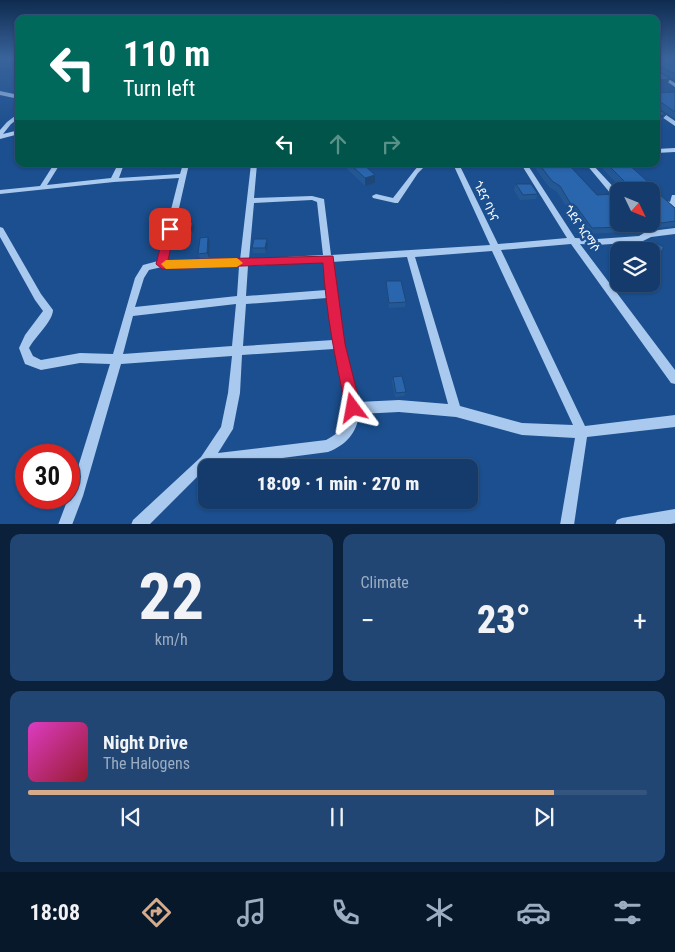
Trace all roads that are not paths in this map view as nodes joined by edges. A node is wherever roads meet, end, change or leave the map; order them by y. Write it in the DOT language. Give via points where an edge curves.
graph roads {
  1 [pos="0,93"];
  2 [pos="15,96"];
  3 [pos="660,113"];
  4 [pos="15,118"];
  5 [pos="675,124"];
  6 [pos="15,133"];
  7 [pos="0,135"];
  8 [pos="675,150"];
  9 [pos="660,151"];
  10 [pos="55,167"];
  11 [pos="120,167"];
  12 [pos="185,167"];
  13 [pos="254,167"];
  14 [pos="421,167"];
  15 [pos="457,167"];
  16 [pos="526,167"];
  17 [pos="591,167"];
  18 [pos="182,176"];
  19 [pos="114,180"];
  20 [pos="43,186"];
  21 [pos="610,188"];
  22 [pos="1,192"];
  23 [pos="376,196"];
  24 [pos="660,196"];
  25 [pos="675,197"];
  26 [pos="0,200"];
  27 [pos="250,201"];
  28 [pos="674,210"];
  29 [pos="0,230"];
  30 [pos="675,231"];
  31 [pos="649,234"];
  32 [pos="574,241"];
  33 [pos="495,247"];
  34 [pos="410,254"];
  35 [pos="329,259"];
  36 [pos="244,262"];
  37 [pos="162,264"];
  38 [pos="331,294"];
  39 [pos="241,300"];
  40 [pos="129,312"];
  41 [pos="338,344"];
  42 [pos="238,351"];
  43 [pos="116,359"];
  44 [pos="675,379"];
  45 [pos="353,408"];
  46 [pos="456,411"];
  47 [pos="675,421"];
  48 [pos="582,432"];
  49 [pos="206,459"];
  50 [pos="221,459"];
  51 [pos="198,468"];
  52 [pos="675,516"];
  53 [pos="65,524"];
  54 [pos="138,524"];
  55 [pos="567,524"];
  56 [pos="622,524"];
  1 -- 2 [label="street"];
  3 -- 5 [label="street"];
  4 -- 7 [label="street"];
  6 -- 7 [label="street"];
  8 -- 9 [label="street"];
  10 -- 20 [label="street"];
  11 -- 19 [label="street"];
  12 -- 18 [label="street"];
  13 -- 27 [label="street"];
  14 -- 23 [label="street" via="395,201"];
  15 -- 33 [label="street, ጎደና ባኑና"];
  16 -- 32 [label="street, ጎደና ኣርማሶ"];
  17 -- 21 [label="street"];
  18 -- 19 [label="street"];
  18 -- 37 [label="street"];
  19 -- 20 [label="street"];
  20 -- 22 [label="street"];
  22 -- 26 [label="street"];
  24 -- 28 [label="street"];
  25 -- 28 [label="street"];
  27 -- 35 [label="street" via="320,199"];
  27 -- 36 [label="street"];
  29 -- 43 [label="street" via="48,310 24,348 29,360 41,365 80,358"];
  30 -- 31 [label="street"];
  31 -- 32 [label="street" via="641,239"];
  32 -- 33 [label="street"];
  32 -- 44 [label="street, ጎደና ኣርማሶ"];
  33 -- 34 [label="street"];
  33 -- 48 [label="street"];
  34 -- 35 [label="street"];
  34 -- 46 [label="street"];
  35 -- 36 [label="street"];
  35 -- 38 [label="street"];
  36 -- 37 [label="street"];
  36 -- 39 [label="street"];
  37 -- 40 [label="street" via="152,265 144,271"];
  38 -- 39 [label="street"];
  38 -- 41 [label="street"];
  39 -- 40 [label="street"];
  39 -- 42 [label="street"];
  40 -- 43 [label="street"];
  41 -- 42 [label="street"];
  41 -- 45 [label="street"];
  42 -- 43 [label="street"];
  42 -- 49 [label="street" via="227,429"];
  43 -- 53 [label="street"];
  45 -- 46 [label="street" via="399,406"];
  45 -- 50 [label="street" via="352,424 342,437 328,446"];
  46 -- 48 [label="street" via="522,430"];
  47 -- 48 [label="street"];
  48 -- 55 [label="street"];
  51 -- 54 [label="street"];
  52 -- 56 [label="street"];
}
